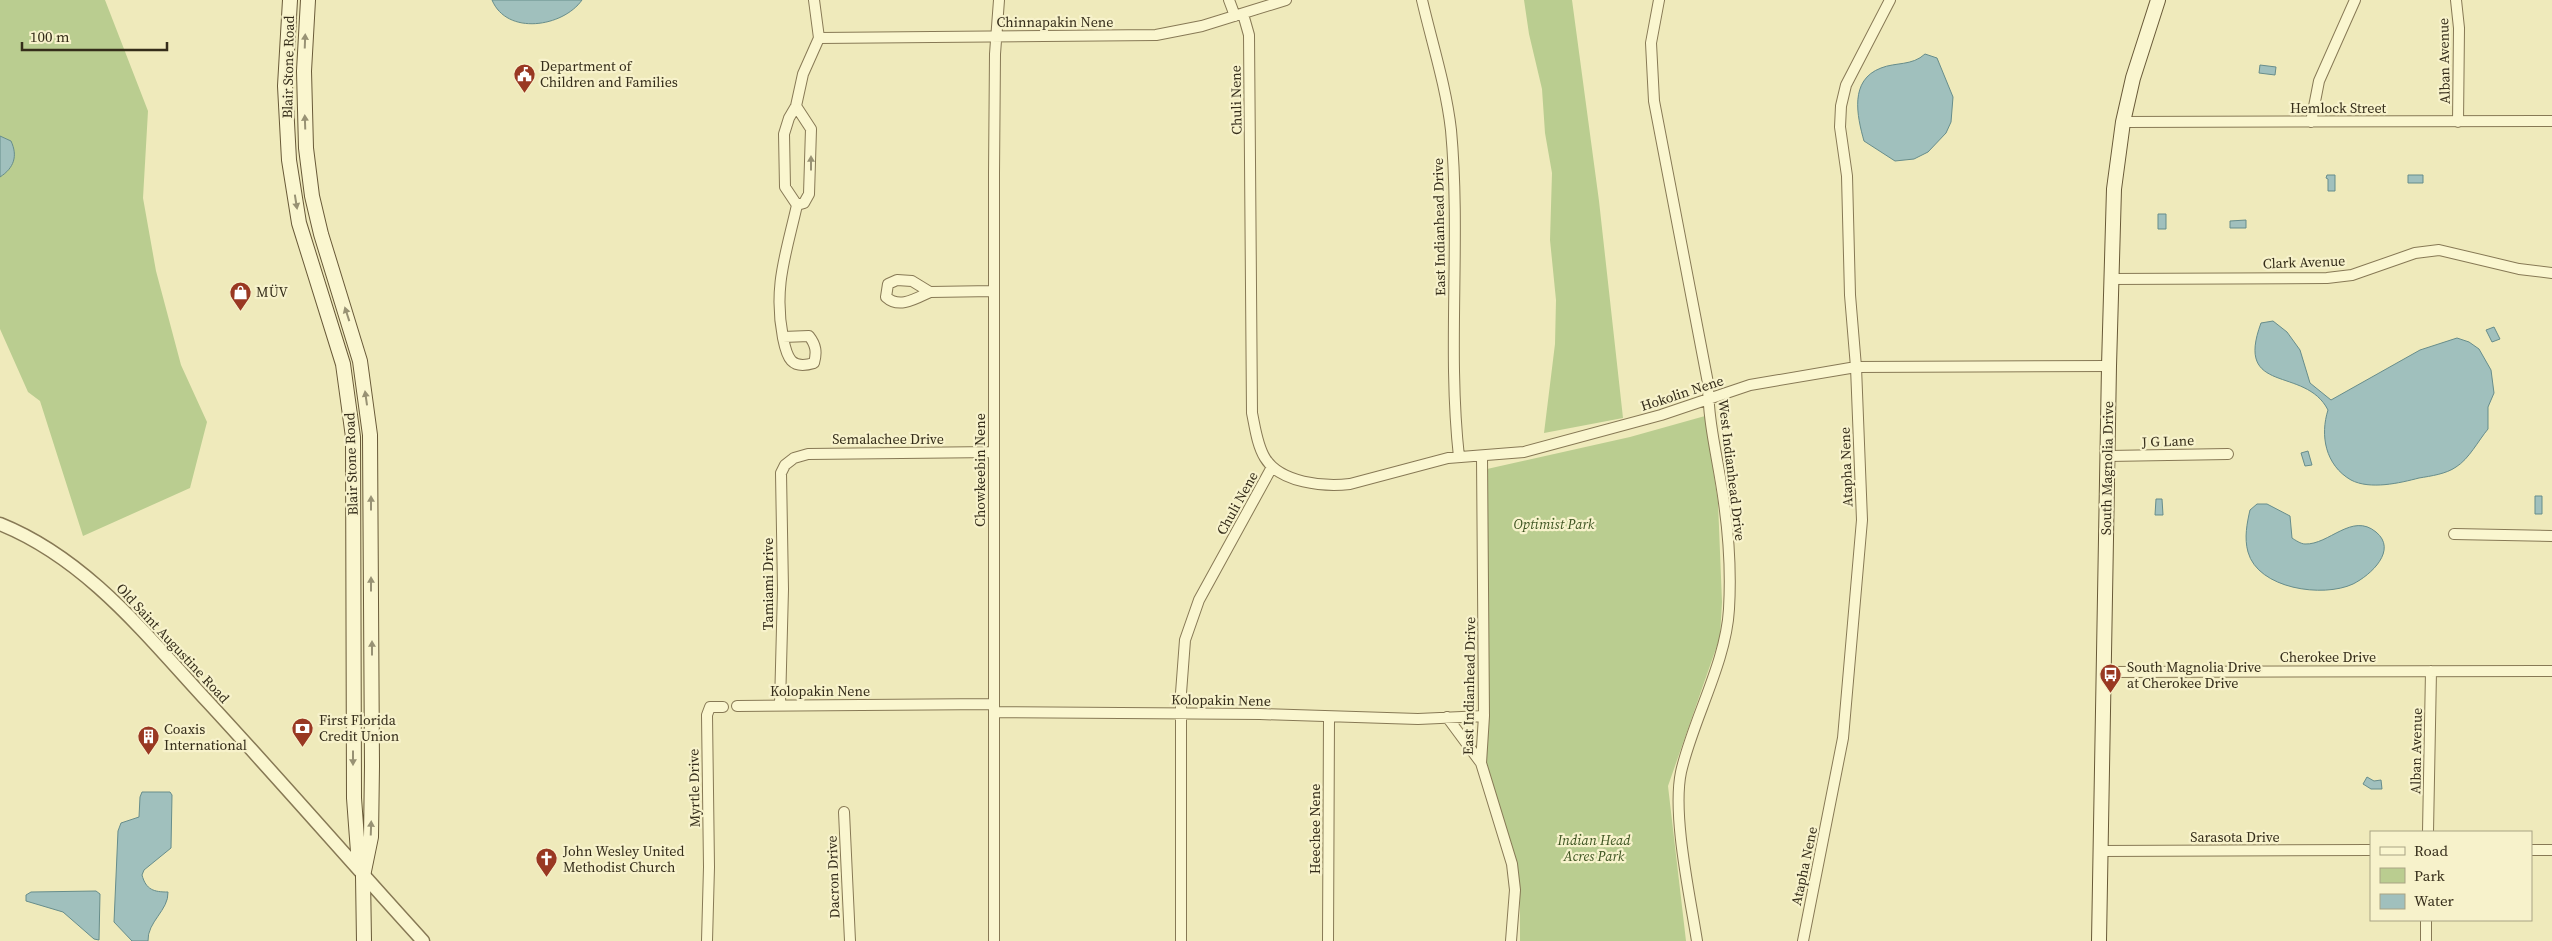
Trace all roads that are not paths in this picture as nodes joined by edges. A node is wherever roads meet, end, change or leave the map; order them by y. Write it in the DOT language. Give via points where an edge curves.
graph roads {
  1 [pos="290,0"];
  2 [pos="308,0"];
  3 [pos="814,0"];
  4 [pos="999,0"];
  5 [pos="1229,0"];
  6 [pos="1286,0"];
  7 [pos="1422,0"];
  8 [pos="1659,0"];
  9 [pos="1890,0"];
  10 [pos="2158,0"];
  11 [pos="2354,0"];
  12 [pos="2456,0"];
  13 [pos="1239,15"];
  14 [pos="997,36"];
  15 [pos="819,38"];
  16 [pos="796,106"];
  17 [pos="2123,122"];
  18 [pos="2311,122"];
  19 [pos="2458,122"];
  20 [pos="2552,122"];
  21 [pos="307,152"];
  22 [pos="288,154"];
  23 [pos="797,206"];
  24 [pos="2552,273"];
  25 [pos="2110,279"];
  26 [pos="994,291"];
  27 [pos="930,292"];
  28 [pos="783,337"];
  29 [pos="360,361"];
  30 [pos="343,364"];
  31 [pos="1856,366"];
  32 [pos="2108,366"];
  33 [pos="1708,398"];
  34 [pos="994,452"];
  35 [pos="2228,454"];
  36 [pos="2108,456"];
  37 [pos="1459,457"];
  38 [pos="1482,457"];
  39 [pos="785,464"];
  40 [pos="1272,467"];
  41 [pos="0,524"];
  42 [pos="2454,534"];
  43 [pos="2552,536"];
  44 [pos="353,547"];
  45 [pos="371,547"];
  46 [pos="2431,671"];
  47 [pos="2552,671"];
  48 [pos="2103,672"];
  49 [pos="353,681"];
  50 [pos="372,681"];
  51 [pos="353,701"];
  52 [pos="372,702"];
  53 [pos="780,705"];
  54 [pos="736,706"];
  55 [pos="723,707"];
  56 [pos="994,708"];
  57 [pos="1181,714"];
  58 [pos="1484,716"];
  59 [pos="1328,717"];
  60 [pos="1448,718"];
  61 [pos="1482,763"];
  62 [pos="844,812"];
  63 [pos="2428,831"];
  64 [pos="2370,850"];
  65 [pos="2532,850"];
  66 [pos="2552,850"];
  67 [pos="2100,851"];
  68 [pos="364,876"];
  69 [pos="2426,921"];
  70 [pos="364,941"];
  71 [pos="423,941"];
  72 [pos="707,941"];
  73 [pos="850,941"];
  74 [pos="994,941"];
  75 [pos="1181,941"];
  76 [pos="1328,941"];
  77 [pos="1511,941"];
  78 [pos="1697,941"];
  79 [pos="1803,941"];
  80 [pos="2099,941"];
  81 [pos="2426,941"];
  1 -- 22 [label="main road, Blair Stone Road" via="285,86"];
  21 -- 2 [label="main road, Blair Stone Road, one-way" via="304,72"];
  3 -- 15 [label="street"];
  4 -- 14 [label="street, Chowkeebin Nene"];
  5 -- 13 [label="street, Chuli Nene"];
  6 -- 13 [label="street, Chinnapakin Nene"];
  7 -- 37 [label="street, East Indianhead Drive" via="1450,129 1454,194 1454,410"];
  8 -- 33 [label="street, West Indianhead Drive" via="1651,43 1654,102 1708,383"];
  9 -- 31 [label="street, Atapha Nene" via="1846,85 1841,106"];
  10 -- 17 [label="main road, South Magnolia Drive" via="2133,78"];
  11 -- 18 [label="street" via="2318,80"];
  12 -- 19 [label="street, Alban Avenue" via="2459,28"];
  13 -- 14 [label="street, Chinnapakin Nene" via="1156,34"];
  13 -- 40 [label="street, Chuli Nene" via="1249,35 1252,413 1264,457"];
  14 -- 15 [label="street, Chinnapakin Nene"];
  14 -- 26 [label="street, Chowkeebin Nene"];
  15 -- 16 [label="street" via="803,74"];
  16 -- 23 [label="street" via="784,134 783,156 785,187"];
  23 -- 16 [label="street, one-way" via="804,203 809,194 811,129"];
  17 -- 18 [label="street, Hemlock Street"];
  17 -- 25 [label="main road, South Magnolia Drive" via="2114,189"];
  18 -- 19 [label="street, Hemlock Street"];
  19 -- 20 [label="street, Hemlock Street"];
  21 -- 22 [label="main road"];
  29 -- 21 [label="main road, Blair Stone Road, one-way" via="321,234"];
  22 -- 30 [label="main road, Blair Stone Road, one-way" via="299,223"];
  23 -- 28 [label="street" via="780,276 778,295"];
  24 -- 25 [label="street, Clark Avenue" via="2519,269 2439,250 2415,253 2352,275 2327,278"];
  25 -- 32 [label="main road, South Magnolia Drive"];
  26 -- 27 [label="street"];
  26 -- 34 [label="street, Chowkeebin Nene"];
  29 -- 30 [label="main road"];
  45 -- 29 [label="main road, Blair Stone Road, one-way" via="370,435"];
  30 -- 44 [label="main road, Blair Stone Road" via="353,437"];
  31 -- 32 [label="street, Hokolin Nene"];
  31 -- 33 [label="street, Hokolin Nene" via="1750,385"];
  31 -- 79 [label="street, Atapha Nene" via="1862,520 1847,712"];
  32 -- 36 [label="main road, South Magnolia Drive"];
  33 -- 38 [label="street, Hokolin Nene" via="1662,415 1524,452"];
  33 -- 78 [label="street, West Indianhead Drive" via="1711,436 1724,502 1729,610 1726,633 1691,737 1678,788"];
  34 -- 39 [label="street, Semalachee Drive" via="808,454"];
  34 -- 56 [label="street, Chowkeebin Nene"];
  35 -- 36 [label="street, J G Lane"];
  36 -- 48 [label="main road, South Magnolia Drive"];
  37 -- 38 [label="street, Hokolin Nene"];
  37 -- 40 [label="street, Hokolin Nene" via="1334,486 1301,481"];
  38 -- 58 [label="street, East Indianhead Drive"];
  39 -- 53 [label="street, Tamiami Drive" via="780,493 783,589"];
  40 -- 57 [label="street, Chuli Nene" via="1199,600 1191,621 1182,664"];
  41 -- 68 [label="street, Old Saint Augustine Road" via="55,553 102,590 254,752"];
  42 -- 43 [label="street"];
  44 -- 45 [label="main road"];
  44 -- 49 [label="main road, Blair Stone Road"];
  50 -- 45 [label="main road, Blair Stone Road, one-way"];
  46 -- 47 [label="street, Cherokee Drive"];
  46 -- 48 [label="street, Cherokee Drive"];
  46 -- 63 [label="street, Alban Avenue"];
  48 -- 67 [label="main road, South Magnolia Drive"];
  49 -- 50 [label="main road"];
  49 -- 51 [label="main road, Blair Stone Road"];
  50 -- 52 [label="main road, Blair Stone Road"];
  51 -- 52 [label="main road"];
  51 -- 68 [label="main road, Blair Stone Road, one-way" via="355,827"];
  68 -- 52 [label="main road, Blair Stone Road, one-way" via="371,837"];
  53 -- 54 [label="street, Kolopakin Nene"];
  53 -- 56 [label="street, Kolopakin Nene"];
  55 -- 72 [label="street, Myrtle Drive" via="710,707 707,715"];
  56 -- 57 [label="street, Kolopakin Nene"];
  56 -- 74 [label="street, Chowkeebin Nene"];
  57 -- 59 [label="street, Kolopakin Nene"];
  57 -- 75 [label="street, Chuli Nene"];
  58 -- 60 [label="street, Kolopakin Nene"];
  58 -- 61 [label="street, East Indianhead Drive"];
  59 -- 60 [label="street, Kolopakin Nene"];
  59 -- 76 [label="street, Heechee Nene"];
  60 -- 61 [label="street"];
  61 -- 77 [label="street, East Indianhead Drive" via="1512,864 1515,890"];
  62 -- 73 [label="street, Dacron Drive"];
  64 -- 67 [label="street, Sarasota Drive"];
  65 -- 66 [label="street"];
  67 -- 80 [label="main road, South Magnolia Drive"];
  68 -- 70 [label="main road, Blair Stone Road"];
  68 -- 71 [label="street, Old Saint Augustine Road"];
  69 -- 81 [label="street"];
}
